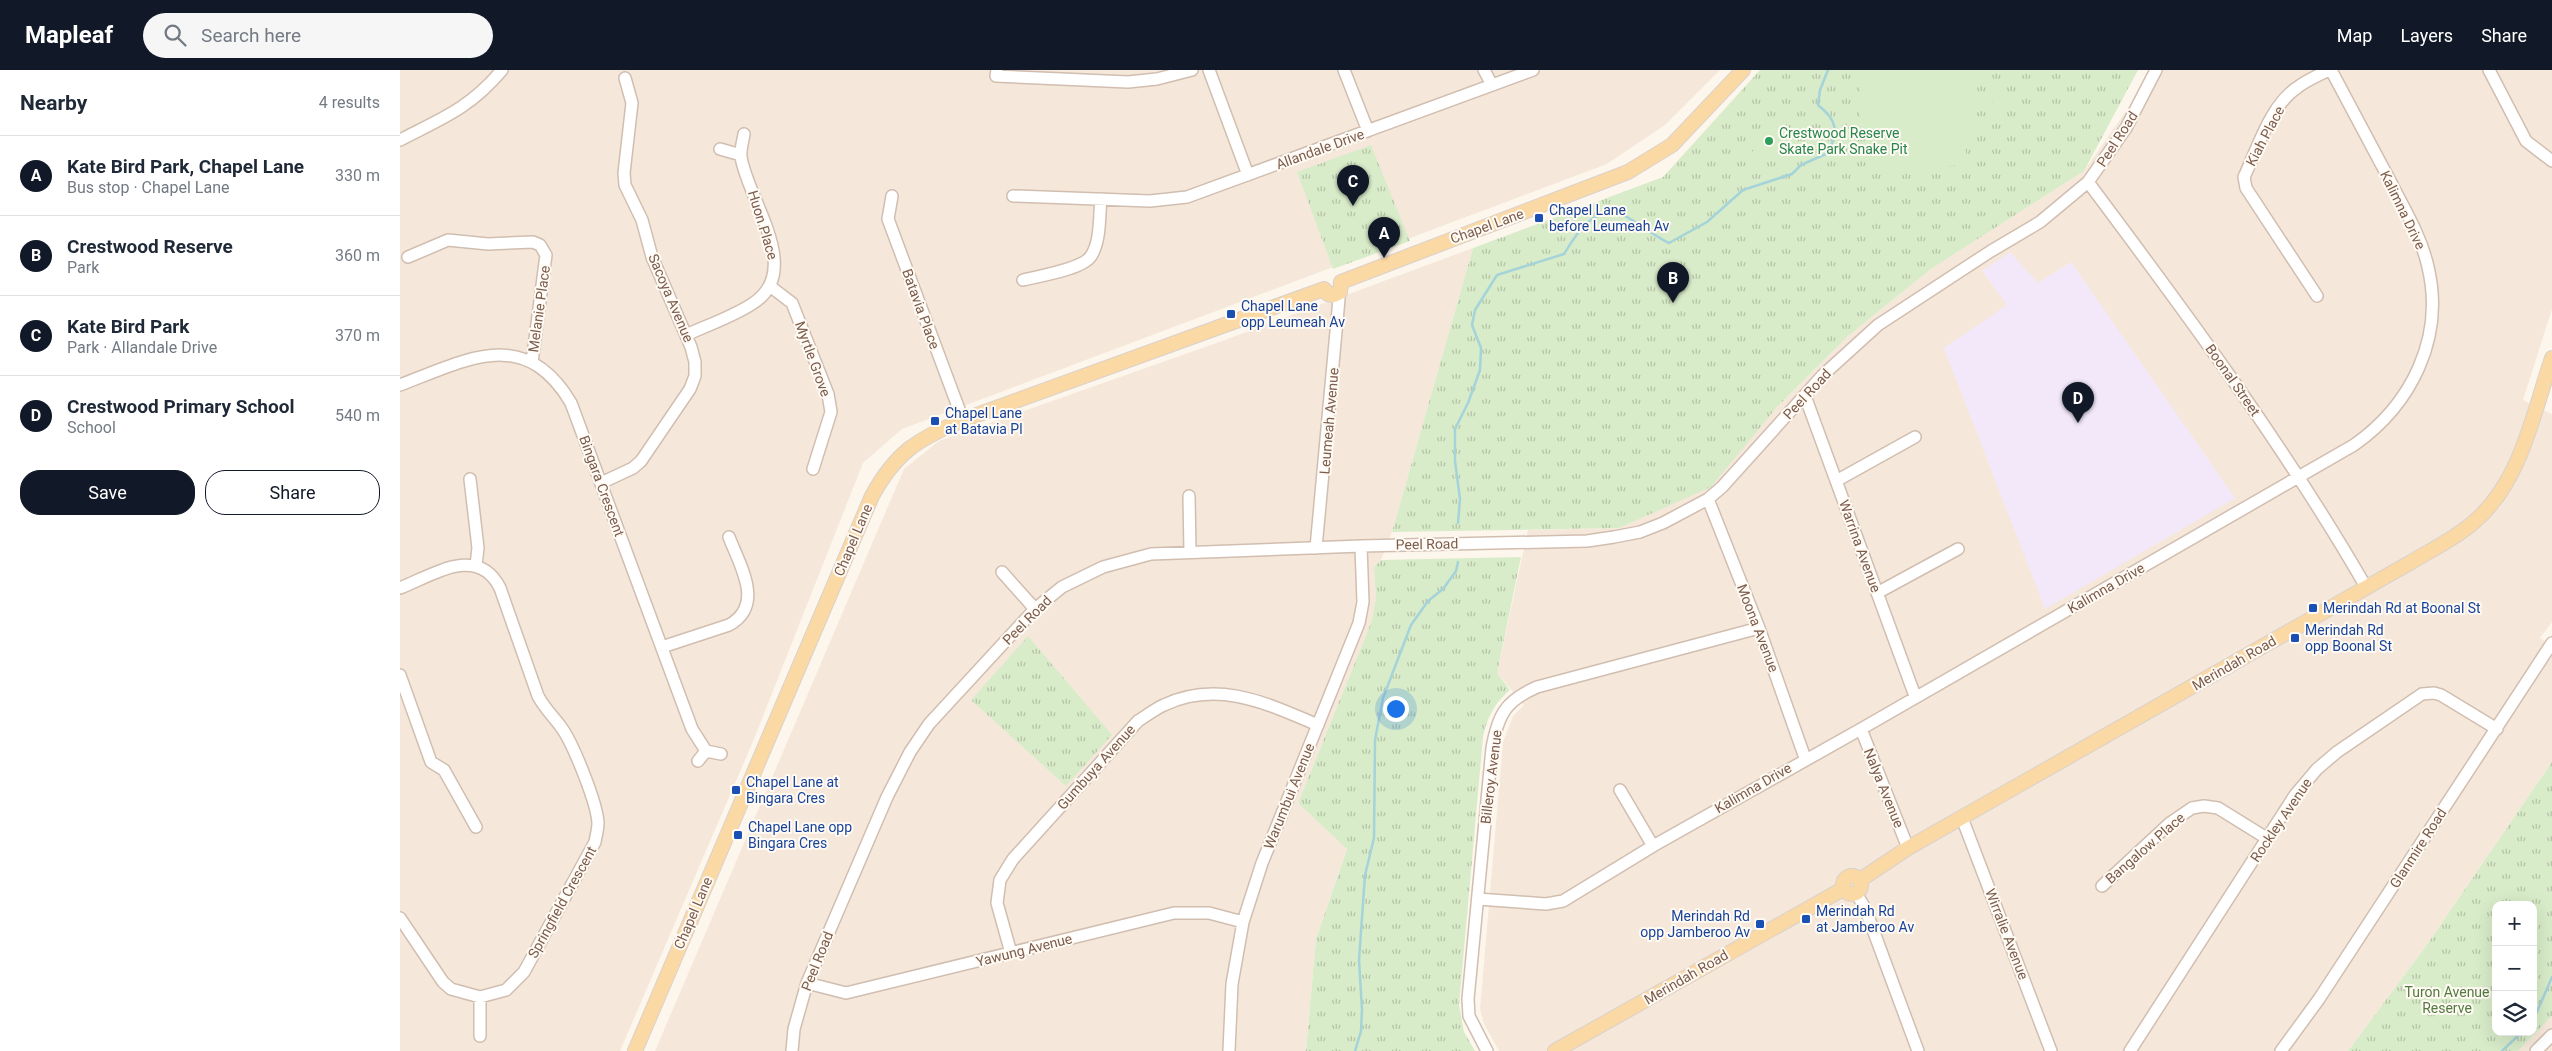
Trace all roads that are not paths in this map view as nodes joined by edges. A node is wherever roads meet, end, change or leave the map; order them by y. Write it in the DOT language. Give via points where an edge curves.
graph roads {
  1 [pos="502,70"];
  2 [pos="997,70"];
  3 [pos="1192,70"];
  4 [pos="1209,70"];
  5 [pos="1344,70"];
  6 [pos="1484,70"];
  7 [pos="1533,70"];
  8 [pos="1743,70"];
  9 [pos="2156,70"];
  10 [pos="2330,70"];
  11 [pos="2489,70"];
  12 [pos="625,78"];
  13 [pos="1492,85"];
  14 [pos="1368,131"];
  15 [pos="744,134"];
  16 [pos="400,140"];
  17 [pos="720,149"];
  18 [pos="741,156"];
  19 [pos="2552,161"];
  20 [pos="1248,175"];
  21 [pos="2088,182"];
  22 [pos="892,196"];
  23 [pos="1013,196"];
  24 [pos="1101,199"];
  25 [pos="408,256"];
  26 [pos="1023,280"];
  27 [pos="771,287"];
  28 [pos="1339,288"];
  29 [pos="2317,296"];
  30 [pos="686,335"];
  31 [pos="2552,358"];
  32 [pos="532,362"];
  33 [pos="400,385"];
  34 [pos="1805,396"];
  35 [pos="963,420"];
  36 [pos="1915,437"];
  37 [pos="812,469"];
  38 [pos="2299,476"];
  39 [pos="470,479"];
  40 [pos="1836,481"];
  41 [pos="601,483"];
  42 [pos="1189,496"];
  43 [pos="1708,499"];
  44 [pos="729,537"];
  45 [pos="1361,546"];
  46 [pos="1316,548"];
  47 [pos="1958,549"];
  48 [pos="1190,552"];
  49 [pos="476,565"];
  50 [pos="1002,572"];
  51 [pos="2366,587"];
  52 [pos="400,588"];
  53 [pos="1877,593"];
  54 [pos="1035,609"];
  55 [pos="1759,628"];
  56 [pos="2552,643"];
  57 [pos="662,647"];
  58 [pos="400,675"];
  59 [pos="1915,696"];
  60 [pos="1318,725"];
  61 [pos="1860,729"];
  62 [pos="2497,729"];
  63 [pos="706,751"];
  64 [pos="721,754"];
  65 [pos="1805,758"];
  66 [pos="698,762"];
  67 [pos="1620,790"];
  68 [pos="1962,818"];
  69 [pos="476,827"];
  70 [pos="2268,839"];
  71 [pos="1653,846"];
  72 [pos="1908,848"];
  73 [pos="2102,886"];
  74 [pos="1853,887"];
  75 [pos="1478,899"];
  76 [pos="400,918"];
  77 [pos="1243,922"];
  78 [pos="1011,954"];
  79 [pos="807,983"];
  80 [pos="480,997"];
  81 [pos="2552,1035"];
  82 [pos="480,1036"];
  83 [pos="635,1051"];
  84 [pos="792,1051"];
  85 [pos="1229,1051"];
  86 [pos="1487,1051"];
  87 [pos="1555,1051"];
  88 [pos="1918,1051"];
  89 [pos="2051,1051"];
  90 [pos="2130,1051"];
  91 [pos="2281,1051"];
  92 [pos="2536,1051"];
  1 -- 16 [label="street" via="484,92 465,107"];
  2 -- 3 [label="street" via="996,76 1128,82"];
  4 -- 20 [label="street"];
  5 -- 14 [label="street"];
  6 -- 13 [label="street"];
  7 -- 13 [label="street, Allandale Drive"];
  8 -- 28 [label="main road, Chapel Lane" via="1672,145 1636,168 1610,181 1408,255"];
  9 -- 21 [label="street, Peel Road" via="2126,128"];
  10 -- 29 [label="street, Kiah Place" via="2297,87 2276,110 2244,176 2246,188"];
  10 -- 38 [label="street, Kalimna Drive" via="2414,226 2429,268 2431,315 2421,365 2401,401 2372,432"];
  11 -- 19 [label="street" via="2526,141"];
  12 -- 30 [label="street, Sacoya Avenue" via="632,103 625,185 642,220 658,272"];
  13 -- 14 [label="street, Allandale Drive"];
  14 -- 20 [label="street, Allandale Drive"];
  15 -- 18 [label="street, Huon Place"];
  17 -- 18 [label="street"];
  18 -- 27 [label="street, Huon Place" via="773,250 776,269"];
  20 -- 24 [label="street, Allandale Drive" via="1187,197 1150,201"];
  21 -- 34 [label="street, Peel Road" via="2040,222 1878,325 1822,375"];
  21 -- 38 [label="street, Boonal Street" via="2214,352"];
  22 -- 35 [label="street, Batavia Place" via="888,219"];
  23 -- 24 [label="street, Allandale Drive"];
  24 -- 26 [label="street" via="1096,244 1091,257 1082,264"];
  25 -- 32 [label="street, Melanie Place" via="448,240 488,244 532,242 540,245 546,255"];
  27 -- 30 [label="street" via="753,304"];
  27 -- 37 [label="street, Myrtle Grove" via="792,303 828,394 831,412"];
  28 -- 35 [label="main road, Chapel Lane" via="1336,278 1330,278 1324,289"];
  28 -- 46 [label="street, Leumeah Avenue"];
  30 -- 41 [label="street, Sacoya Avenue" via="695,362 695,376 690,389 641,461"];
  31 -- 51 [label="main road, Merindah Road" via="2521,452 2496,499 2474,522 2450,539"];
  32 -- 33 [label="street, Bingara Crescent" via="510,356 486,355"];
  32 -- 41 [label="street, Bingara Crescent" via="554,378 571,403"];
  34 -- 40 [label="street, Warrina Avenue"];
  34 -- 43 [label="street, Peel Road" via="1722,488"];
  35 -- 83 [label="main road, Chapel Lane" via="929,434 903,452 884,474 872,496"];
  36 -- 40 [label="street"];
  38 -- 51 [label="street, Boonal Street"];
  38 -- 59 [label="street, Kalimna Drive"];
  39 -- 49 [label="street" via="478,548"];
  40 -- 53 [label="street, Warrina Avenue"];
  41 -- 57 [label="street, Bingara Crescent"];
  42 -- 48 [label="street"];
  43 -- 45 [label="street, Peel Road" via="1640,532 1587,541"];
  43 -- 55 [label="street, Moona Avenue"];
  44 -- 57 [label="street" via="748,592 745,612 729,625"];
  45 -- 46 [label="street, Peel Road"];
  45 -- 60 [label="street, Warumbui Avenue" via="1362,613"];
  46 -- 48 [label="street, Peel Road"];
  47 -- 53 [label="street"];
  48 -- 54 [label="street, Peel Road" via="1151,554 1103,566 1062,587"];
  49 -- 52 [label="street" via="456,566"];
  49 -- 80 [label="street, Springfield Crescent" via="491,573 500,588 538,696 570,742 596,810 598,824 595,842 524,972 506,990"];
  50 -- 54 [label="street"];
  51 -- 68 [label="main road, Merindah Road"];
  53 -- 59 [label="street, Warrina Avenue"];
  54 -- 79 [label="street, Peel Road" via="929,724 910,752 886,796"];
  55 -- 65 [label="street, Moona Avenue"];
  55 -- 75 [label="street, Billeroy Avenue" via="1537,687 1511,702 1502,712 1492,748"];
  56 -- 62 [label="street, Glanmire Road"];
  57 -- 63 [label="street, Bingara Crescent" via="692,729"];
  58 -- 69 [label="street" via="431,762 444,770"];
  59 -- 61 [label="street, Kalimna Drive"];
  60 -- 77 [label="street, Warumbui Avenue" via="1262,863"];
  60 -- 78 [label="street, Gumbuya Avenue" via="1255,699 1222,694 1191,696 1164,705 1138,722 1013,858 1000,880 997,903"];
  61 -- 65 [label="street, Kalimna Drive"];
  61 -- 72 [label="street, Nalya Avenue"];
  62 -- 70 [label="street, Rockley Avenue" via="2441,695 2422,694 2317,769 2295,795"];
  62 -- 91 [label="street, Glanmire Road" via="2320,999"];
  63 -- 64 [label="street"];
  63 -- 66 [label="street"];
  65 -- 71 [label="street, Kalimna Drive"];
  67 -- 71 [label="street"];
  68 -- 72 [label="main road, Merindah Road"];
  68 -- 89 [label="street, Wirralie Avenue"];
  70 -- 73 [label="street, Bangalow Place" via="2218,808 2192,808 2170,823"];
  70 -- 90 [label="street, Rockley Avenue"];
  71 -- 75 [label="street, Kalimna Drive" via="1563,901 1546,904"];
  72 -- 74 [label="main road, Merindah Road"];
  74 -- 87 [label="main road, Merindah Road"];
  74 -- 88 [label="street" via="1865,908"];
  75 -- 86 [label="street, Billeroy Avenue" via="1469,1016"];
  76 -- 80 [label="street" via="443,982 451,989"];
  77 -- 78 [label="street, Yawung Avenue" via="1209,913 1174,913"];
  77 -- 85 [label="street, Warumbui Avenue" via="1232,984"];
  78 -- 79 [label="street, Yawung Avenue" via="846,993"];
  79 -- 84 [label="street, Peel Road" via="796,1020"];
  80 -- 82 [label="street"];
  81 -- 92 [label="street"];
}
